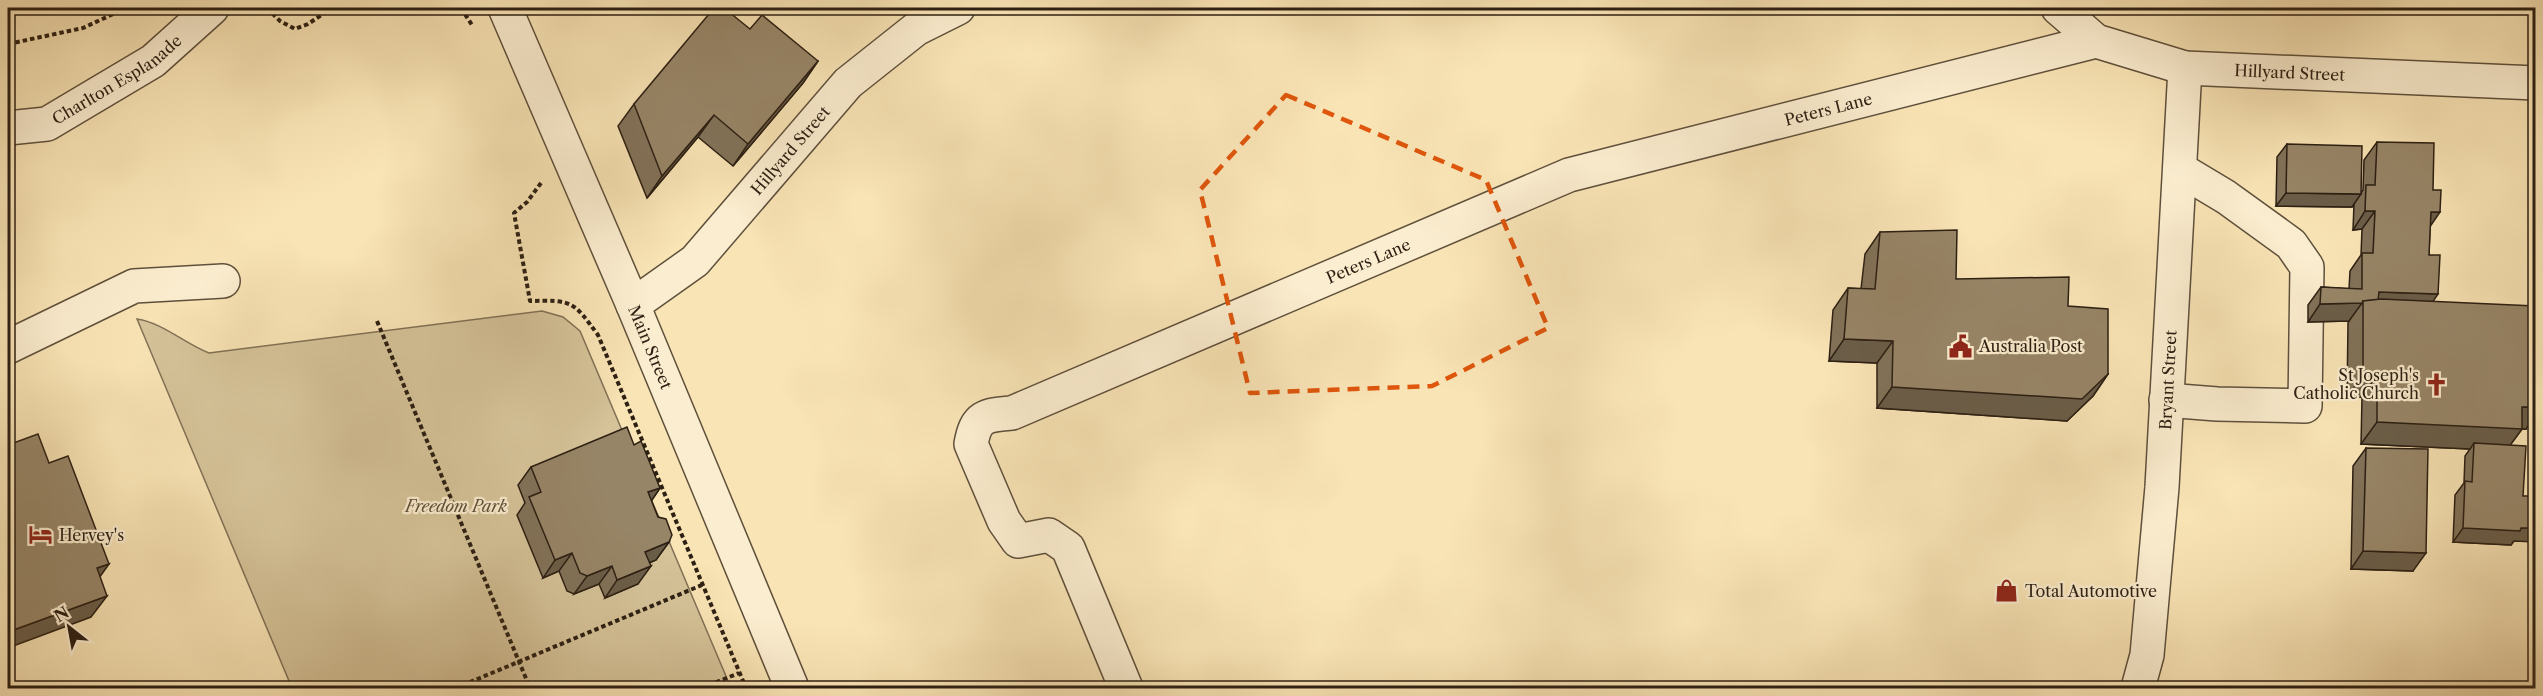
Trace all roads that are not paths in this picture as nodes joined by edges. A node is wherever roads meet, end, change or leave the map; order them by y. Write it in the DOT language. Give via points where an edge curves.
graph roads {
  1 [pos="212,8"];
  2 [pos="505,8"];
  3 [pos="958,8"];
  4 [pos="2058,8"];
  5 [pos="2096,41"];
  6 [pos="2185,68"];
  7 [pos="2535,83"];
  8 [pos="8,128"];
  9 [pos="2181,170"];
  10 [pos="223,281"];
  11 [pos="633,305"];
  12 [pos="8,347"];
  13 [pos="2166,399"];
  14 [pos="792,688"];
  15 [pos="1126,688"];
  16 [pos="2138,688"];
  1 -- 8 [label="street, Charlton Esplanade" via="153,61 47,124"];
  2 -- 11 [label="street, Main Street"];
  3 -- 11 [label="street, Hillyard Street" via="916,29 848,83 694,261"];
  4 -- 5 [label="street, Hillyard Street"];
  5 -- 6 [label="street, Hillyard Street"];
  5 -- 15 [label="street, Peters Lane" via="1569,175 1012,413 980,419 971,444 1004,520 1018,541 1049,535 1068,548"];
  6 -- 7 [label="street, Hillyard Street"];
  6 -- 9 [label="street, Bryant Street"];
  9 -- 13 [label="street, Bryant Street"];
  9 -- 13 [label="street" via="2291,244 2307,267 2305,406"];
  10 -- 12 [label="street" via="134,286"];
  11 -- 14 [label="street, Main Street"];
  13 -- 16 [label="street, Bryant Street" via="2147,655"];
}
